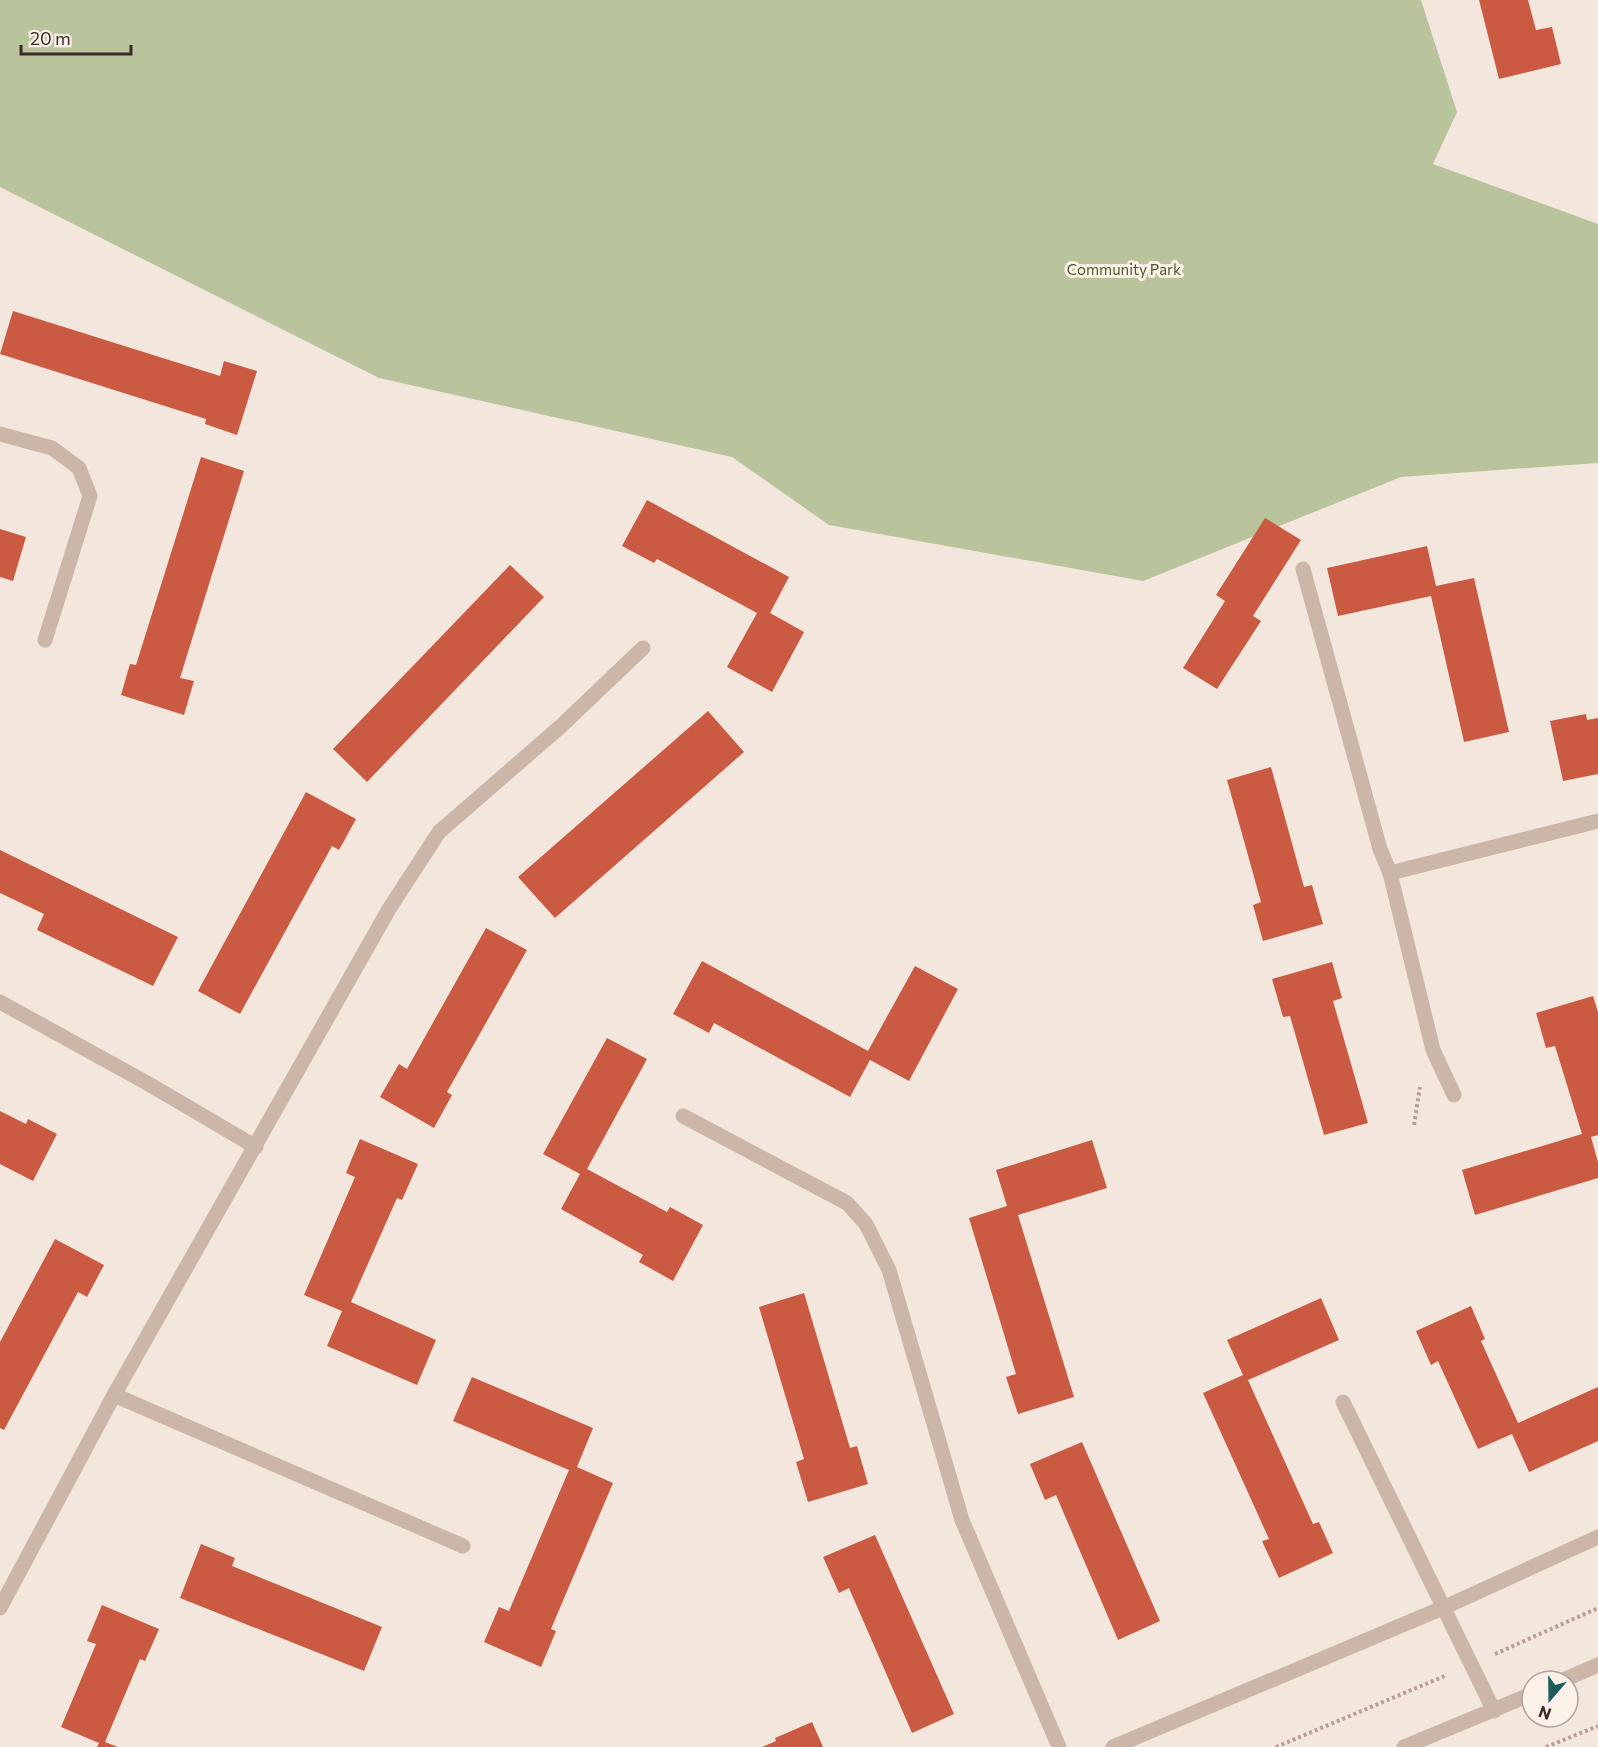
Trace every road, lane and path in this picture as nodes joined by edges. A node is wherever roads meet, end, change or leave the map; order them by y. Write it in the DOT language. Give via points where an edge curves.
graph roads {
  1 [pos="0,434"];
  2 [pos="1303,569"];
  3 [pos="45,640"];
  4 [pos="643,648"];
  5 [pos="1598,821"];
  6 [pos="1390,873"];
  7 [pos="0,1002"];
  8 [pos="1454,1095"];
  9 [pos="683,1116"];
  10 [pos="256,1148"];
  11 [pos="114,1395"];
  12 [pos="1343,1402"];
  13 [pos="1598,1537"];
  14 [pos="463,1546"];
  15 [pos="1445,1607"];
  16 [pos="0,1608"];
  17 [pos="1598,1608"];
  18 [pos="1473,1664"];
  19 [pos="1598,1665"];
  20 [pos="1580,1673"];
  21 [pos="1520,1699"];
  22 [pos="1494,1711"];
  23 [pos="1598,1726"];
  24 [pos="1059,1747"];
  25 [pos="1113,1747"];
  26 [pos="1276,1747"];
  27 [pos="1404,1747"];
  28 [pos="1546,1747"];
  1 -- 3 [label="street" via="51,448 79,468 90,496"];
  2 -- 6 [label="street" via="1380,849"];
  4 -- 10 [label="street" via="560,727 439,832 389,909"];
  5 -- 6 [label="street"];
  6 -- 8 [label="street" via="1433,1050"];
  7 -- 10 [label="street"];
  9 -- 24 [label="street" via="847,1203 866,1224 889,1270 962,1520"];
  10 -- 11 [label="street"];
  11 -- 14 [label="street"];
  11 -- 16 [label="street"];
  12 -- 15 [label="street"];
  13 -- 15 [label="street"];
  15 -- 18 [label="street"];
  15 -- 25 [label="street"];
  17 -- 18 [label="path"];
  18 -- 22 [label="street"];
  18 -- 26 [label="path"];
  19 -- 20 [label="street"];
  21 -- 22 [label="street"];
  22 -- 27 [label="street"];
  23 -- 28 [label="path"];
}
